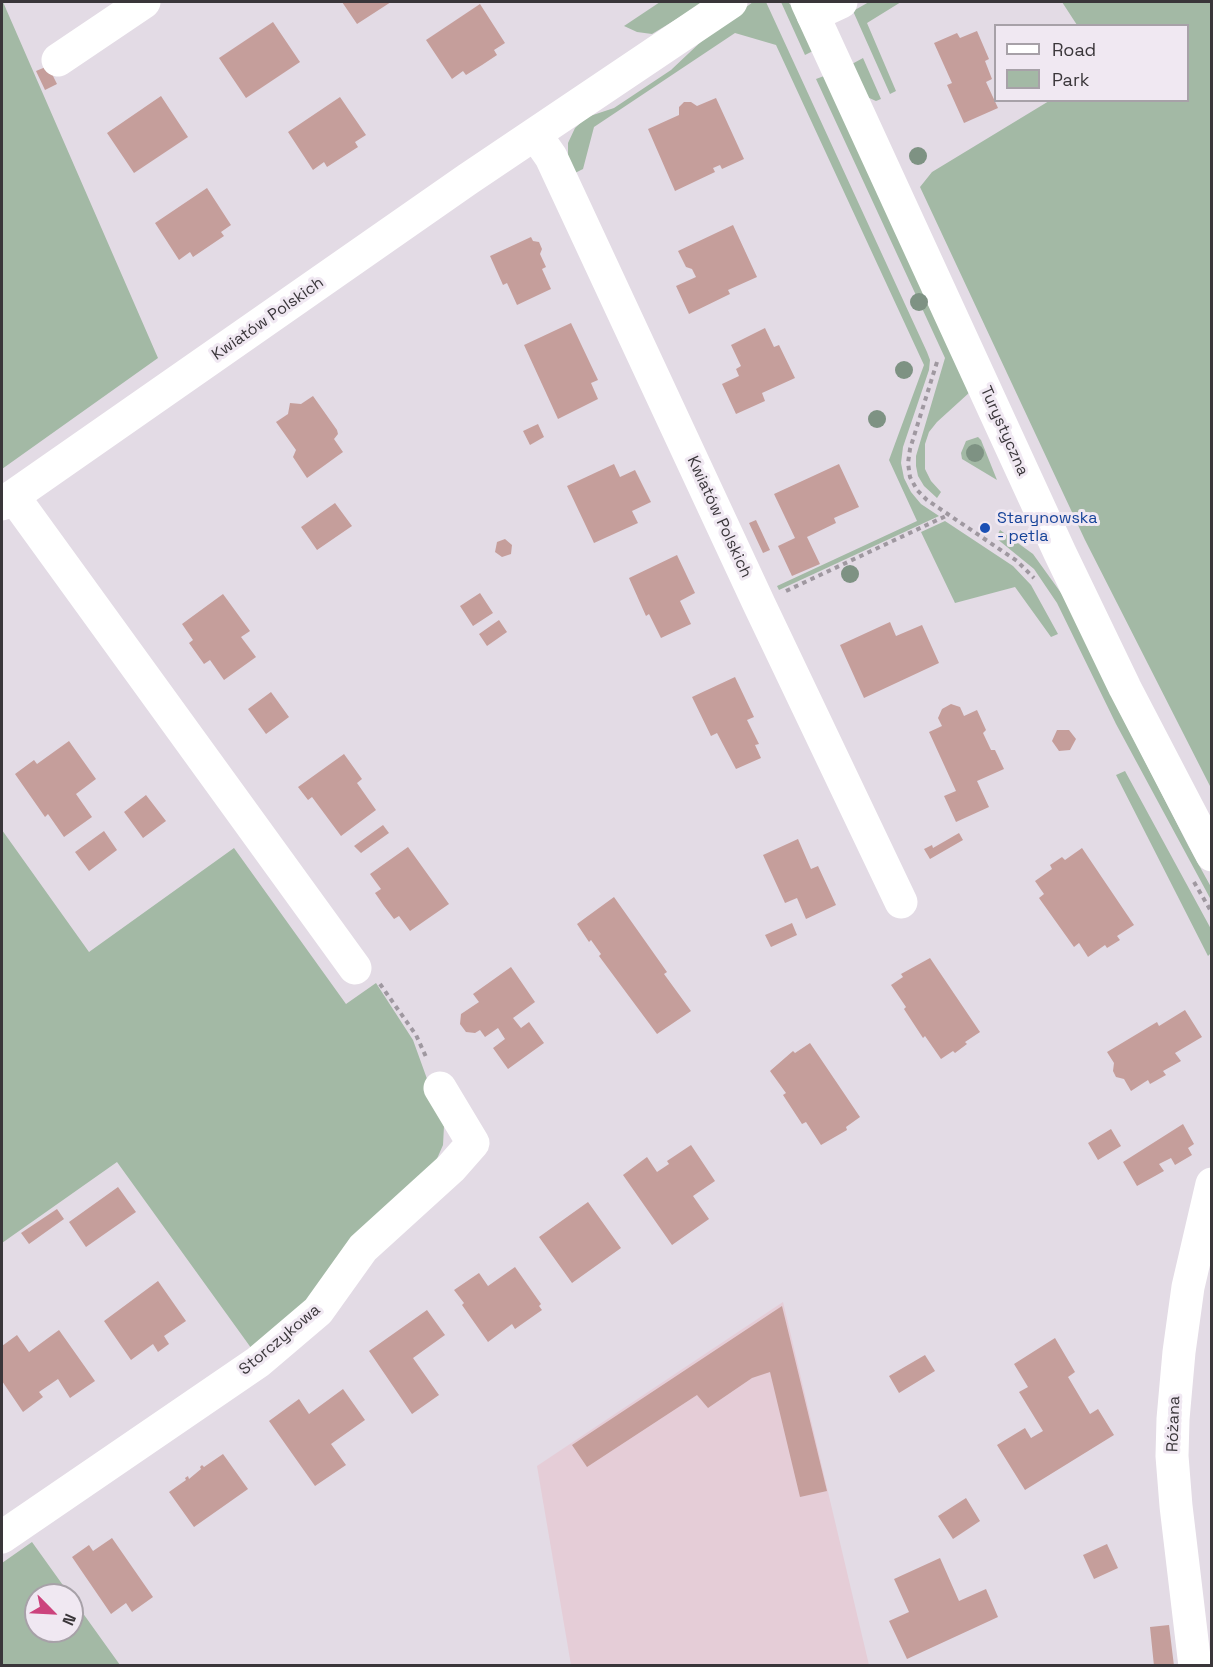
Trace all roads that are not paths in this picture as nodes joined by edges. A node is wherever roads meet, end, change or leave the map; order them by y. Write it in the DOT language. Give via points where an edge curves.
graph roads {
  1 [pos="144,2"];
  2 [pos="731,2"];
  3 [pos="820,6"];
  4 [pos="58,60"];
  5 [pos="535,134"];
  6 [pos="7,500"];
  7 [pos="1201,865"];
  8 [pos="901,902"];
  9 [pos="355,968"];
  10 [pos="440,1088"];
  11 [pos="1212,1184"];
  12 [pos="2,1537"];
  13 [pos="1195,1665"];
  1 -- 4 [label="street"];
  2 -- 5 [label="street, Kwiatów Polskich"];
  3 -- 7 [label="street, Turystyczna"];
  5 -- 6 [label="street, Kwiatów Polskich"];
  5 -- 8 [label="street, Kwiatów Polskich" via="551,157"];
  6 -- 9 [label="street"];
  10 -- 12 [label="street, Storczykowa" via="473,1143 363,1248 318,1311 258,1362"];
  11 -- 13 [label="street, Różana" via="1188,1287 1173,1419 1176,1506"];
}
